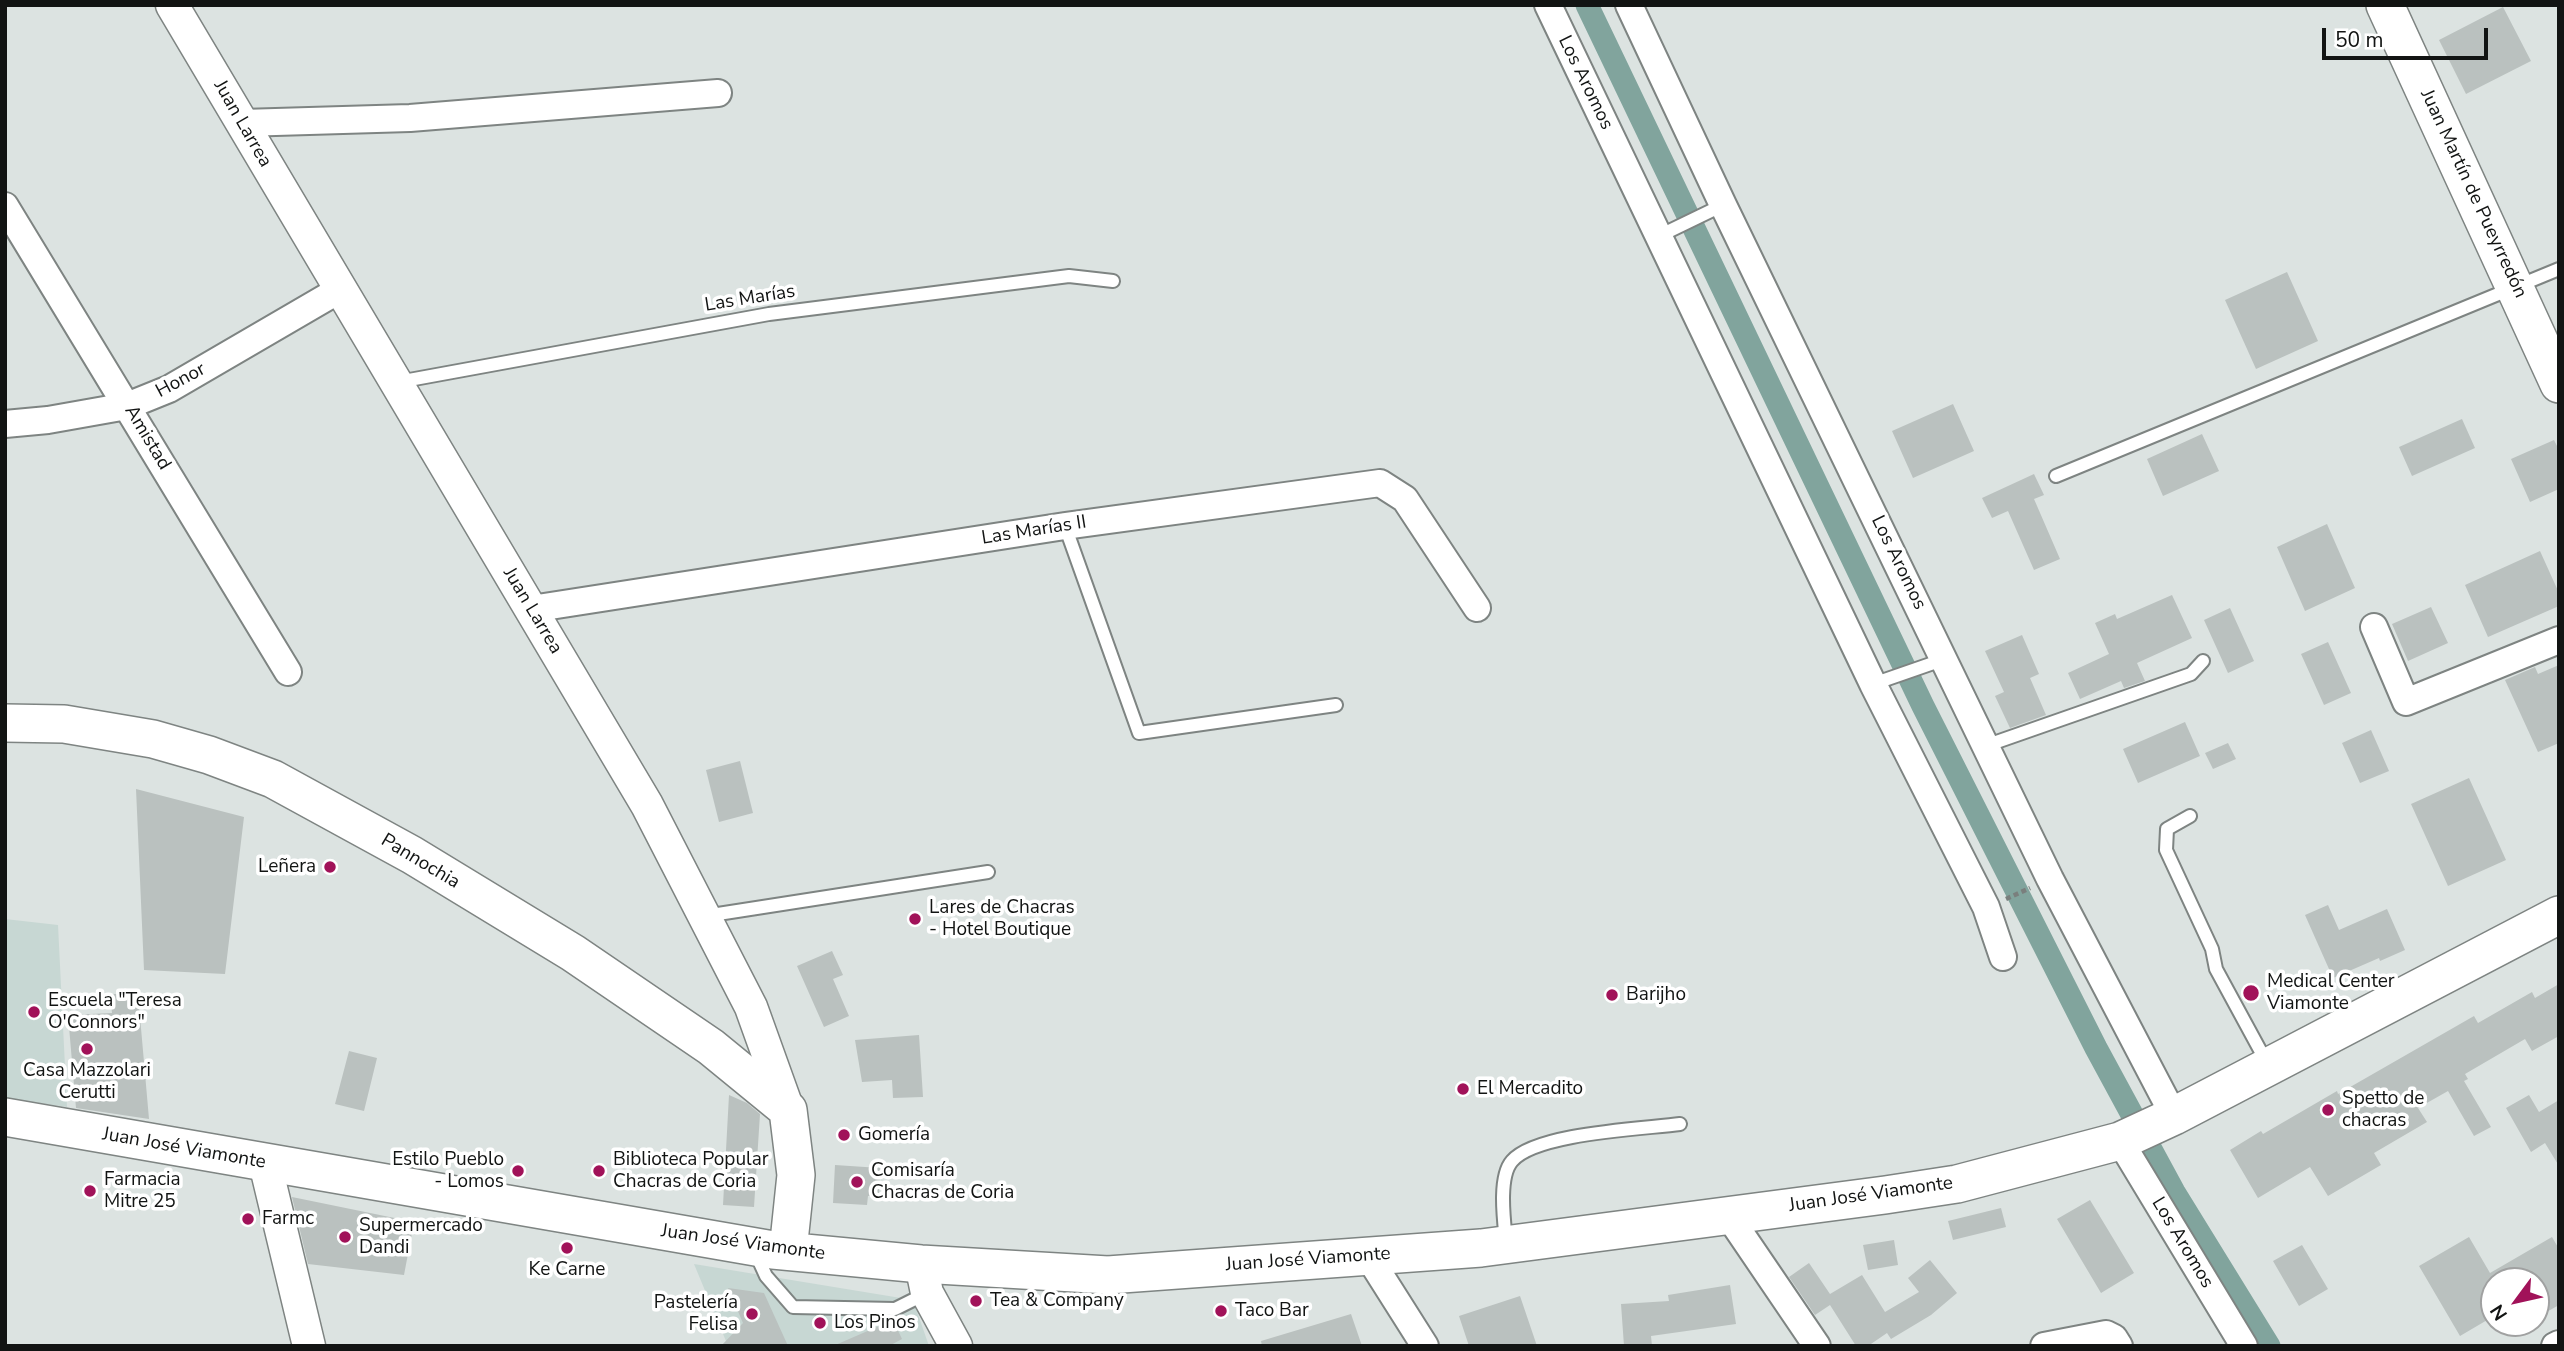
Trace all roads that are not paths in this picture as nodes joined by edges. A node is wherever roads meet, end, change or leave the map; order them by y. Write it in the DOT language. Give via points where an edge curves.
graph roads {
  1 [pos="172,5"];
  2 [pos="1548,5"];
  3 [pos="1629,5"];
  4 [pos="2385,5"];
  5 [pos="718,93"];
  6 [pos="242,123"];
  7 [pos="1723,205"];
  8 [pos="5,206"];
  9 [pos="1659,236"];
  10 [pos="2559,269"];
  11 [pos="1113,281"];
  12 [pos="2516,288"];
  13 [pos="340,290"];
  14 [pos="396,382"];
  15 [pos="2559,384"];
  16 [pos="127,406"];
  17 [pos="5,424"];
  18 [pos="2056,476"];
  19 [pos="1065,526"];
  20 [pos="1477,608"];
  21 [pos="531,609"];
  22 [pos="2374,628"];
  23 [pos="2559,640"];
  24 [pos="1945,659"];
  25 [pos="2203,661"];
  26 [pos="288,672"];
  27 [pos="1873,684"];
  28 [pos="1336,705"];
  29 [pos="5,723"];
  30 [pos="1985,746"];
  31 [pos="2190,816"];
  32 [pos="988,872"];
  33 [pos="2559,915"];
  34 [pos="705,916"];
  35 [pos="2003,957"];
  36 [pos="2269,1066"];
  37 [pos="788,1110"];
  38 [pos="2174,1116"];
  39 [pos="5,1117"];
  40 [pos="1680,1124"];
  41 [pos="2120,1141"];
  42 [pos="265,1163"];
  43 [pos="1728,1215"];
  44 [pos="1506,1245"];
  45 [pos="752,1246"];
  46 [pos="788,1251"];
  47 [pos="1368,1256"];
  48 [pos="924,1278"];
  49 [pos="309,1346"];
  50 [pos="956,1346"];
  51 [pos="1424,1346"];
  52 [pos="1817,1346"];
  53 [pos="2044,1346"];
  54 [pos="2119,1346"];
  55 [pos="2244,1346"];
  1 -- 6 [label="street, Juan Larrea"];
  2 -- 9 [label="street, Los Aromos"];
  3 -- 7 [label="street, Los Aromos"];
  4 -- 12 [label="main road, Juan Martín de Pueyrredón"];
  5 -- 6 [label="street" via="410,118"];
  6 -- 13 [label="street, Juan Larrea"];
  7 -- 9 [label="lane"];
  7 -- 24 [label="street, Los Aromos"];
  8 -- 16 [label="street, Amistad"];
  9 -- 27 [label="street, Los Aromos"];
  10 -- 12 [label="lane"];
  11 -- 14 [label="lane, Las Marías" via="1069,276 769,314"];
  12 -- 15 [label="main road, Juan Martín de Pueyrredón"];
  12 -- 18 [label="lane"];
  13 -- 14 [label="street, Juan Larrea"];
  13 -- 16 [label="street, Honor" via="169,389"];
  14 -- 21 [label="street, Juan Larrea"];
  16 -- 17 [label="street, Honor"];
  16 -- 26 [label="street, Amistad"];
  19 -- 20 [label="street, Las Marías II" via="1380,483 1405,499"];
  19 -- 21 [label="street, Las Marías II"];
  19 -- 28 [label="lane" via="1139,733"];
  21 -- 34 [label="street, Juan Larrea" via="647,805"];
  22 -- 23 [label="street" via="2406,702"];
  24 -- 27 [label="lane"];
  24 -- 30 [label="street, Los Aromos"];
  25 -- 30 [label="lane" via="2192,674"];
  27 -- 35 [label="street, Los Aromos" via="1986,907"];
  29 -- 37 [label="main road, Pannochia" via="64,724 153,739 274,779 412,855 573,953 711,1047"];
  30 -- 38 [label="street, Los Aromos"];
  31 -- 36 [label="lane" via="2167,829 2166,850 2212,948 2216,969"];
  32 -- 34 [label="lane"];
  33 -- 36 [label="main road, Juan José Viamonte"];
  34 -- 37 [label="street, Juan Larrea" via="751,1007"];
  36 -- 38 [label="main road, Juan José Viamonte"];
  37 -- 46 [label="main road, Juan Larrea" via="796,1175"];
  38 -- 41 [label="main road, Juan José Viamonte"];
  39 -- 42 [label="main road, Juan José Viamonte"];
  40 -- 44 [label="lane" via="1553,1140 1528,1149 1510,1162 1504,1181"];
  41 -- 43 [label="main road, Juan José Viamonte" via="1957,1184"];
  41 -- 55 [label="street, Los Aromos"];
  42 -- 45 [label="main road, Juan José Viamonte"];
  42 -- 49 [label="street"];
  43 -- 44 [label="main road, Juan José Viamonte"];
  43 -- 52 [label="street"];
  44 -- 47 [label="main road, Juan José Viamonte"];
  45 -- 46 [label="main road, Juan José Viamonte"];
  45 -- 48 [label="lane" via="766,1276 793,1307 895,1309"];
  46 -- 48 [label="main road, Juan José Viamonte"];
  47 -- 48 [label="main road, Juan José Viamonte" via="1108,1275"];
  47 -- 51 [label="street"];
  48 -- 50 [label="street"];
  53 -- 54 [label="street" via="2106,1334"];
}
